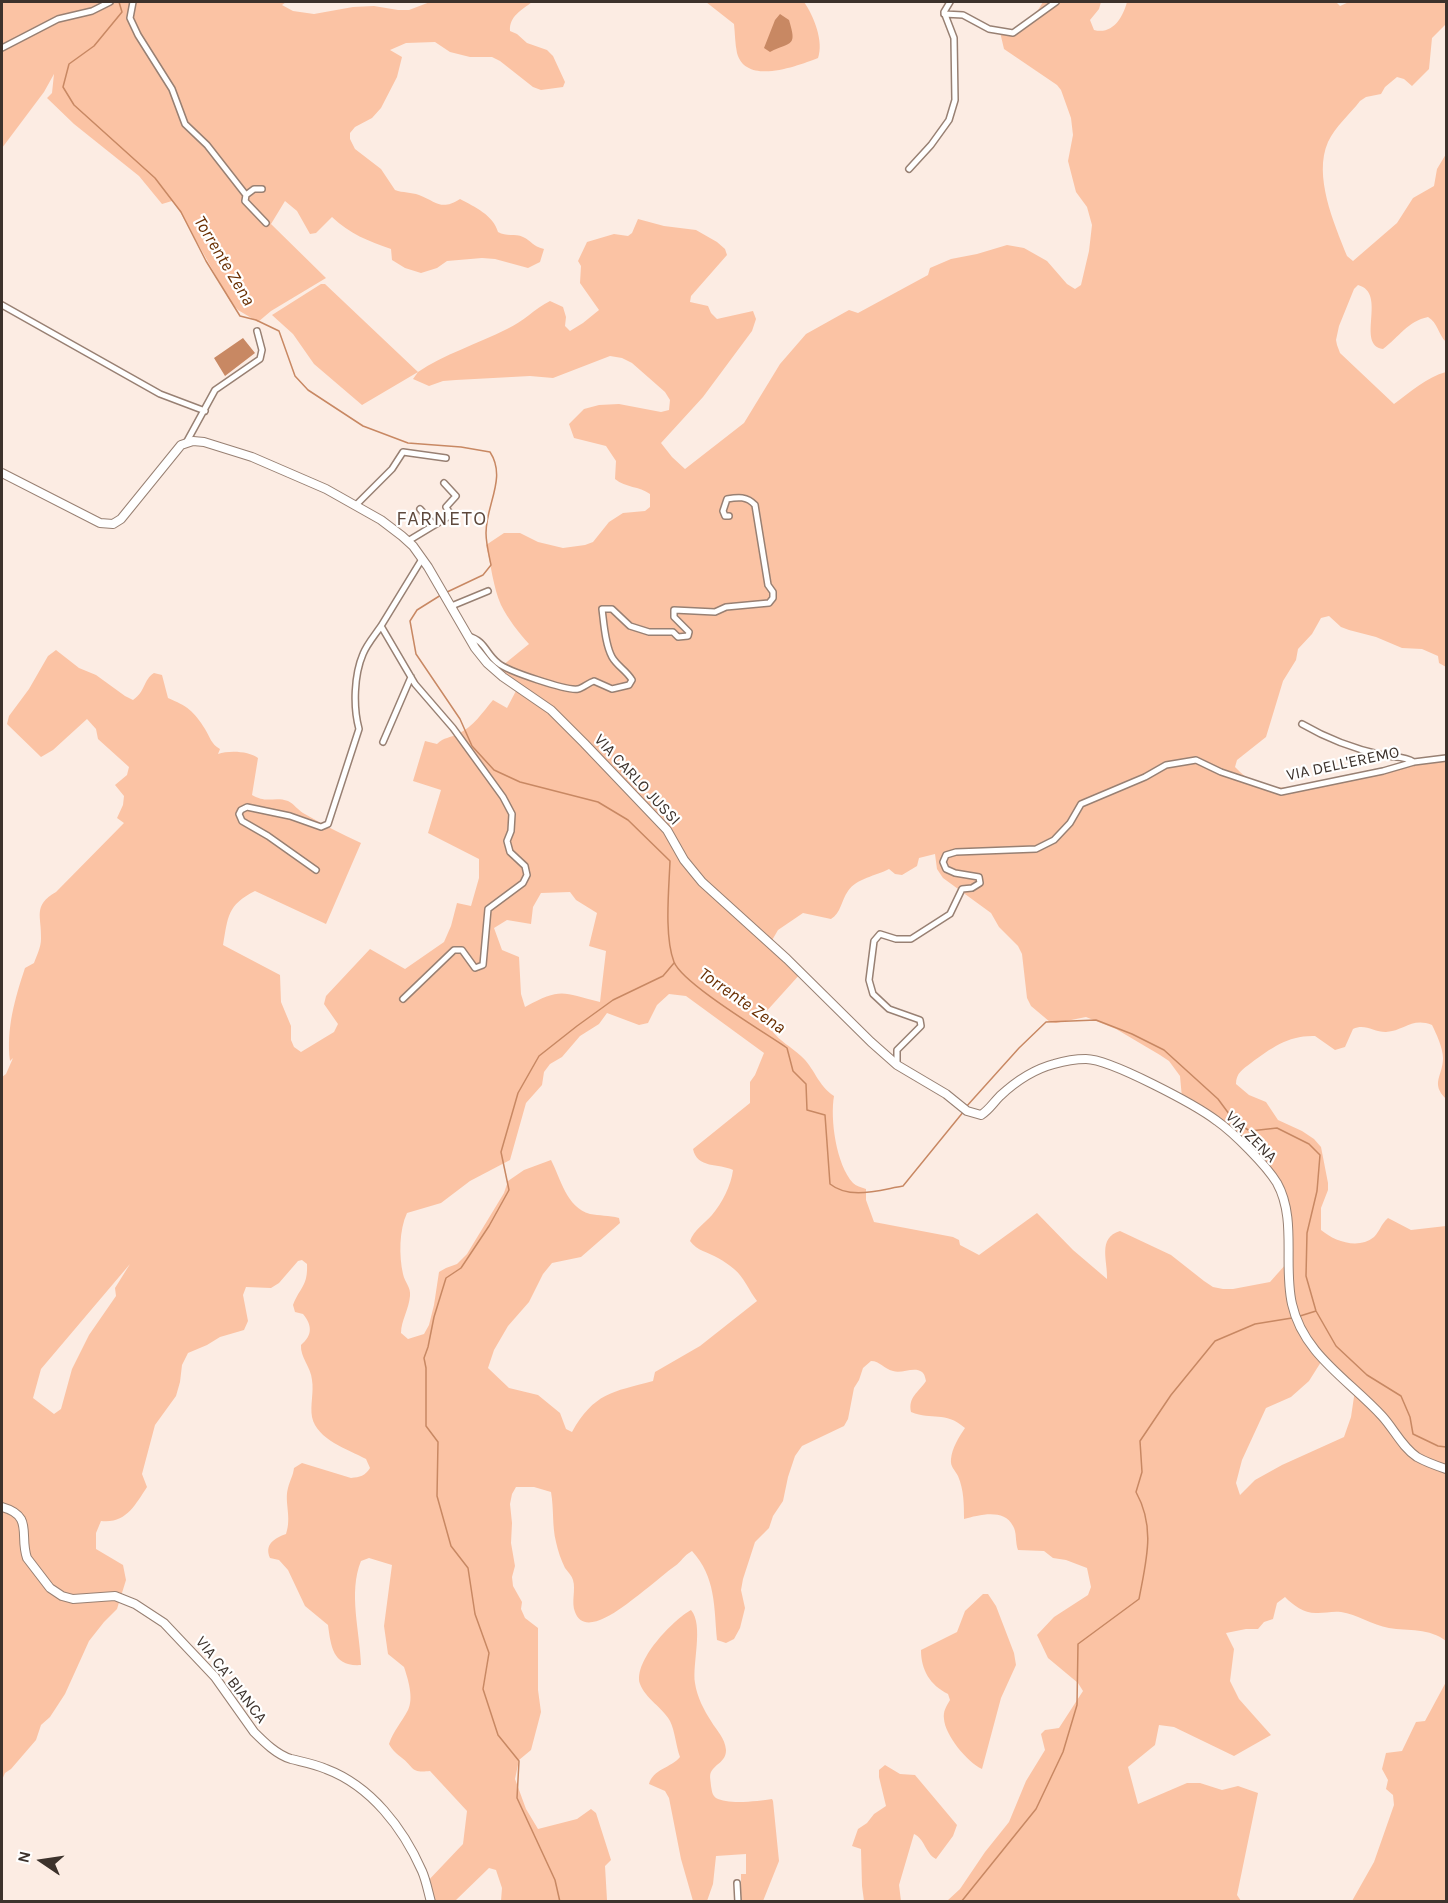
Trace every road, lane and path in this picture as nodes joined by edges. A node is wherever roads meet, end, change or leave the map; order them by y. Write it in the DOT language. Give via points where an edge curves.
graph roads {
  1 [pos="110,2"];
  2 [pos="133,2"];
  3 [pos="950,2"];
  4 [pos="1056,2"];
  5 [pos="944,14"];
  6 [pos="2,48"];
  7 [pos="909,168"];
  8 [pos="262,189"];
  9 [pos="246,195"];
  10 [pos="266,223"];
  11 [pos="2,304"];
  12 [pos="257,331"];
  13 [pos="205,411"];
  14 [pos="186,443"];
  15 [pos="446,458"];
  16 [pos="2,473"];
  17 [pos="444,483"];
  18 [pos="356,505"];
  19 [pos="420,509"];
  20 [pos="729,516"];
  21 [pos="434,525"];
  22 [pos="408,541"];
  23 [pos="422,559"];
  24 [pos="488,591"];
  25 [pos="451,603"];
  26 [pos="381,626"];
  27 [pos="468,636"];
  28 [pos="411,677"];
  29 [pos="1302,724"];
  30 [pos="383,742"];
  31 [pos="1446,758"];
  32 [pos="1414,762"];
  33 [pos="316,870"];
  34 [pos="404,999"];
  35 [pos="897,1065"];
  36 [pos="962,1107"];
  37 [pos="1446,1469"];
  38 [pos="2,1507"];
  39 [pos="737,1883"];
  40 [pos="431,1902"];
  41 [pos="738,1902"];
  1 -- 6 [label="street" via="58,19"];
  2 -- 9 [label="street" via="130,18 172,88 185,124 207,145"];
  3 -- 5 [label="street"];
  4 -- 5 [label="street" via="1013,33 989,29 963,15"];
  5 -- 7 [label="street" via="954,38 955,100 949,120"];
  8 -- 9 [label="street"];
  9 -- 10 [label="street" via="245,201"];
  11 -- 13 [label="street" via="160,394"];
  12 -- 13 [label="street" via="260,359 215,390"];
  13 -- 14 [label="street"];
  14 -- 16 [label="street" via="113,524 100,523"];
  14 -- 18 [label="street, VIA CARLO JUSSI" via="204,442 230,449"];
  15 -- 18 [label="street" via="403,452 392,469"];
  17 -- 21 [label="street" via="456,496 446,507 451,515"];
  18 -- 22 [label="street, VIA CARLO JUSSI"];
  19 -- 21 [label="street"];
  20 -- 27 [label="street" via="723,511 727,500 738,497 755,506 773,598 769,603 726,607 715,612 674,610 674,617 689,632 688,636 678,637 673,632 650,632 630,626 612,609 602,609 613,658 632,680 629,685 612,689 594,681 580,689 569,689 498,664 479,639"];
  21 -- 22 [label="street"];
  22 -- 23 [label="street, VIA CARLO JUSSI"];
  23 -- 25 [label="street, VIA CARLO JUSSI"];
  23 -- 26 [label="street"];
  24 -- 25 [label="street"];
  25 -- 27 [label="street, VIA CARLO JUSSI"];
  26 -- 28 [label="street"];
  26 -- 33 [label="street" via="361,661 357,684 359,729 328,824 321,827 247,807 239,814 242,821"];
  27 -- 35 [label="street, VIA CARLO JUSSI" via="487,663 551,710 667,830 702,882"];
  28 -- 30 [label="street"];
  28 -- 34 [label="street" via="503,797 512,814 507,841 510,852 525,866 527,875 523,883 488,909 483,965 475,968 462,950 454,950"];
  29 -- 32 [label="street" via="1336,740 1380,754 1405,756"];
  31 -- 32 [label="street"];
  32 -- 35 [label="street, VIA DELL'EREMO" via="1281,792 1196,760 1166,765 1081,804 1054,840 1036,849 946,855 946,869 979,878 980,883 962,889 950,914 911,939 880,934 874,941 869,980 873,994 889,1009 920,1020 921,1026 897,1050"];
  35 -- 36 [label="street, VIA CARLO JUSSI"];
  36 -- 37 [label="street, VIA ZENA" via="981,1115 1017,1082 1041,1069 1087,1059 1150,1084 1217,1121 1277,1184 1287,1216 1290,1293 1299,1325 1308,1340 1323,1361 1381,1415 1408,1450"];
  38 -- 40 [label="street, VIA CA' BIANCA" via="18,1514 27,1558 55,1592 68,1598 115,1596 147,1611 205,1665 264,1742 288,1758 339,1774 375,1801 397,1827 422,1870"];
  39 -- 41 [label="street"];
}
